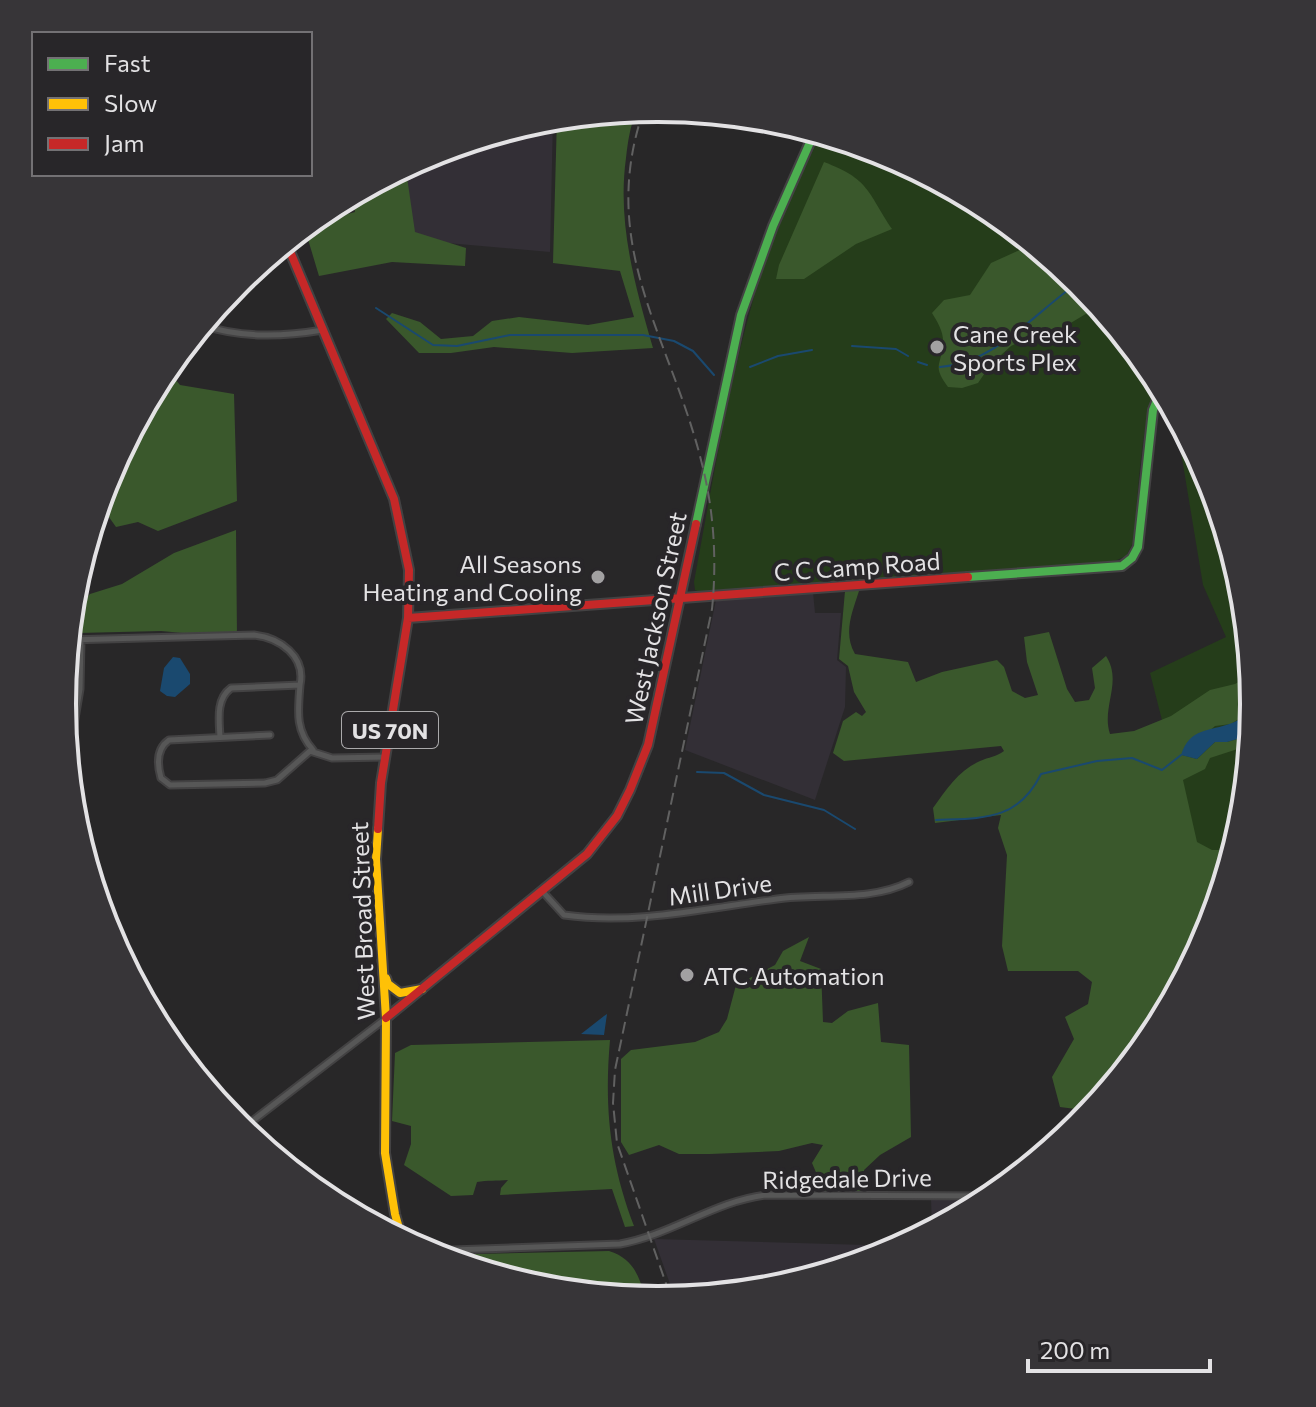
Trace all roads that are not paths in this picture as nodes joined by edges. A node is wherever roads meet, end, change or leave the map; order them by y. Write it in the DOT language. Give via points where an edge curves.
graph roads {
  1 [pos="810,141"];
  2 [pos="291,253"];
  3 [pos="213,328"];
  4 [pos="324,330"];
  5 [pos="1156,403"];
  6 [pos="679,597"];
  7 [pos="408,618"];
  8 [pos="81,639"];
  9 [pos="300,685"];
  10 [pos="76,711"];
  11 [pos="270,735"];
  12 [pos="220,737"];
  13 [pos="313,751"];
  14 [pos="385,757"];
  15 [pos="909,882"];
  16 [pos="543,892"];
  17 [pos="383,971"];
  18 [pos="422,989"];
  19 [pos="386,1018"];
  20 [pos="252,1121"];
  21 [pos="967,1196"];
  22 [pos="398,1223"];
  23 [pos="458,1250"];
  1 -- 6 [label="street, West Jackson Street" via="741,315"];
  2 -- 4 [label="street, West Broad Street / US 70N"];
  3 -- 4 [label="street" via="264,336"];
  4 -- 7 [label="street, West Broad Street / US 70N" via="394,499 409,570"];
  5 -- 6 [label="street, C C Camp Road" via="1138,547 1122,566"];
  6 -- 7 [label="street, C C Camp Road"];
  6 -- 16 [label="street, West Jackson Street" via="648,745 632,791 587,854"];
  7 -- 14 [label="street, West Broad Street / US 70N"];
  8 -- 9 [label="street" via="268,637 294,656"];
  8 -- 10 [label="street"];
  9 -- 12 [label="street" via="231,688 221,701"];
  9 -- 13 [label="street" via="298,726"];
  11 -- 12 [label="street"];
  12 -- 13 [label="street" via="176,738 163,744 161,778 170,785 272,782"];
  13 -- 14 [label="street" via="332,758"];
  14 -- 17 [label="street, West Broad Street / US 70N" via="376,859"];
  15 -- 16 [label="street, Mill Drive" via="890,892 778,899 646,917 564,915"];
  16 -- 18 [label="street, West Jackson Street"];
  17 -- 18 [label="street" via="400,993"];
  17 -- 19 [label="street, West Broad Street / US 70N"];
  18 -- 19 [label="street, West Jackson Street"];
  19 -- 20 [label="street"];
  19 -- 22 [label="street, West Broad Street / US 70N" via="385,1153"];
  21 -- 23 [label="street, Ridgedale Drive" via="766,1195 620,1244"];
}
